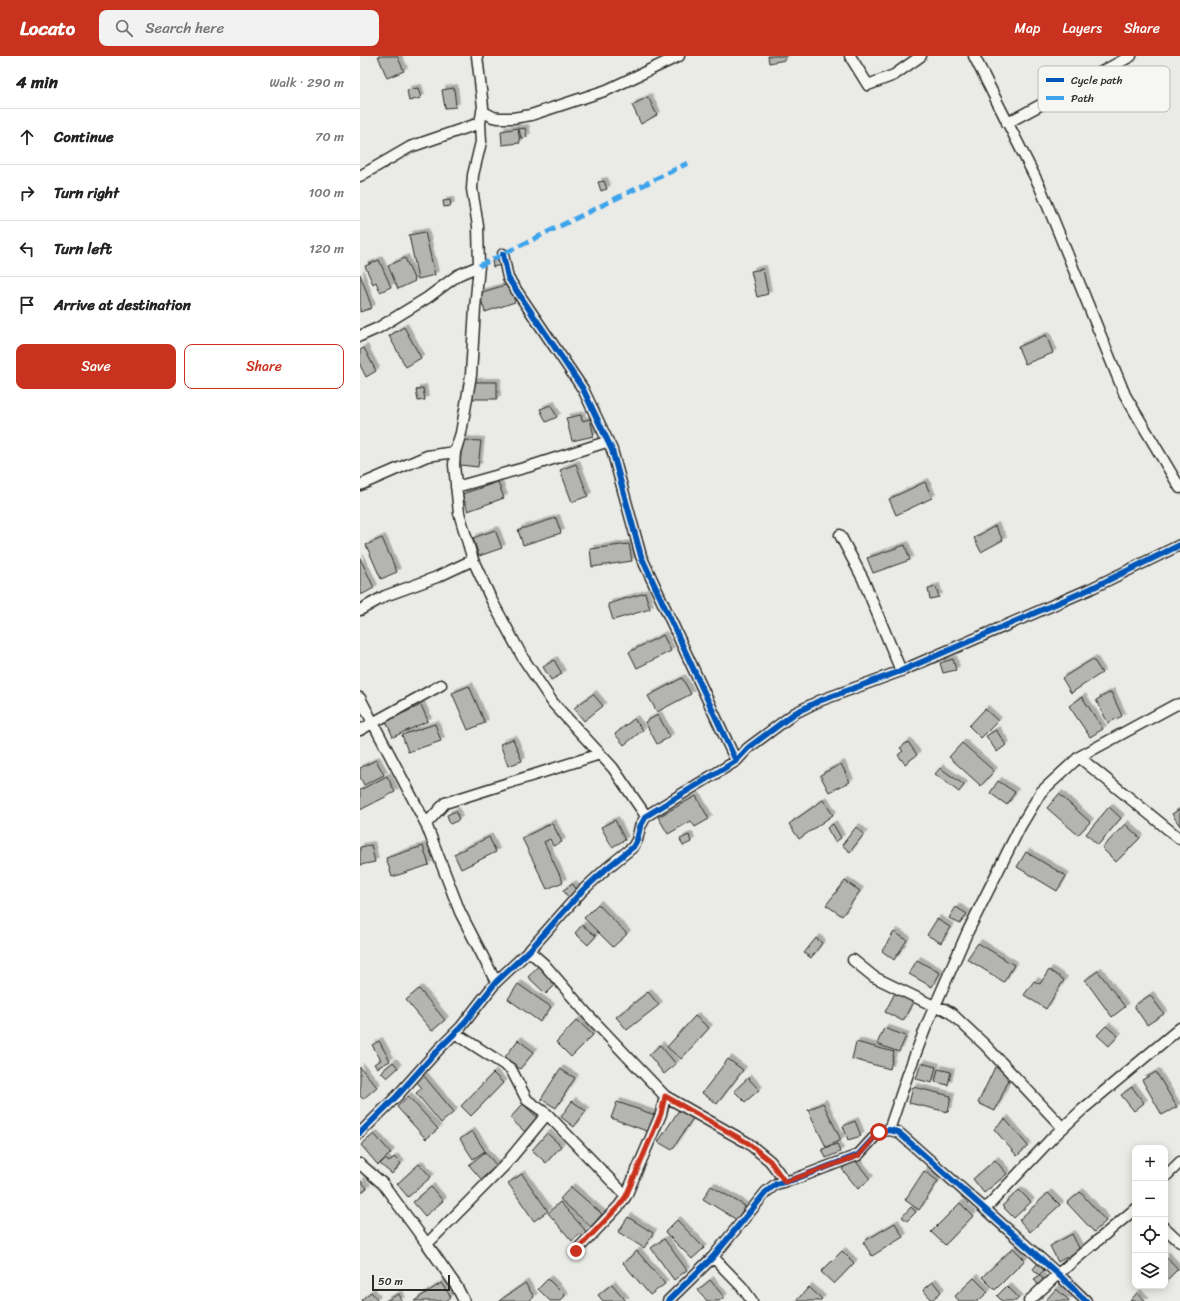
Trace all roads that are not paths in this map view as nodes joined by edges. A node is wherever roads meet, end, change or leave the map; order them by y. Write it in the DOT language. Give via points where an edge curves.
graph roads {
  1 [pos="477,56"];
  2 [pos="679,56"];
  3 [pos="850,56"];
  4 [pos="921,56"];
  5 [pos="974,56"];
  6 [pos="1131,56"];
  7 [pos="1112,66"];
  8 [pos="1038,106"];
  9 [pos="482,111"];
  10 [pos="480,123"];
  11 [pos="1007,123"];
  12 [pos="360,176"];
  13 [pos="503,254"];
  14 [pos="479,266"];
  15 [pos="360,336"];
  16 [pos="603,443"];
  17 [pos="454,452"];
  18 [pos="360,485"];
  19 [pos="456,487"];
  20 [pos="1180,488"];
  21 [pos="840,535"];
  22 [pos="1180,545"];
  23 [pos="473,560"];
  24 [pos="360,610"];
  25 [pos="901,672"];
  26 [pos="441,685"];
  27 [pos="360,698"];
  28 [pos="1178,702"];
  29 [pos="373,722"];
  30 [pos="360,730"];
  31 [pos="600,754"];
  32 [pos="1079,758"];
  33 [pos="736,761"];
  34 [pos="646,816"];
  35 [pos="426,824"];
  36 [pos="1180,839"];
  37 [pos="529,951"];
  38 [pos="854,960"];
  39 [pos="496,982"];
  40 [pos="934,1006"];
  41 [pos="1180,1028"];
  42 [pos="455,1033"];
  43 [pos="665,1096"];
  44 [pos="547,1114"];
  45 [pos="361,1128"];
  46 [pos="1063,1128"];
  47 [pos="889,1130"];
  48 [pos="1180,1162"];
  49 [pos="360,1164"];
  50 [pos="1168,1173"];
  51 [pos="785,1182"];
  52 [pos="626,1196"];
  53 [pos="985,1209"];
  54 [pos="1132,1212"];
  55 [pos="1168,1231"];
  56 [pos="1180,1242"];
  57 [pos="427,1244"];
  58 [pos="576,1251"];
  59 [pos="713,1257"];
  60 [pos="1058,1274"];
  61 [pos="464,1301"];
  62 [pos="668,1301"];
  63 [pos="752,1301"];
  64 [pos="1030,1301"];
  65 [pos="1086,1301"];
  1 -- 9 [label="street"];
  2 -- 9 [label="street" via="607,90 531,115 499,118"];
  3 -- 4 [label="street" via="868,85 894,75"];
  5 -- 11 [label="street"];
  6 -- 7 [label="street"];
  8 -- 11 [label="street"];
  9 -- 10 [label="street"];
  10 -- 12 [label="street" via="410,147"];
  10 -- 14 [label="street" via="481,142 472,189 480,248"];
  11 -- 20 [label="street" via="1040,187 1125,395"];
  13 -- 33 [label="street" via="508,278 583,389 612,450 641,556"];
  14 -- 15 [label="street" via="458,275 427,298"];
  14 -- 17 [label="street" via="471,374 461,432"];
  16 -- 19 [label="street"];
  17 -- 18 [label="street" via="427,456"];
  17 -- 19 [label="street"];
  19 -- 23 [label="street" via="459,513"];
  21 -- 25 [label="street" via="863,579"];
  22 -- 25 [label="street" via="1090,589"];
  23 -- 24 [label="street" via="437,577 385,596"];
  23 -- 31 [label="street" via="523,658 553,703"];
  25 -- 33 [label="street" via="819,701 795,713 748,748"];
  26 -- 29 [label="street"];
  27 -- 29 [label="street"];
  28 -- 32 [label="street"];
  29 -- 30 [label="street"];
  29 -- 35 [label="street"];
  31 -- 34 [label="street" via="613,768"];
  31 -- 35 [label="street" via="446,803"];
  32 -- 36 [label="street"];
  32 -- 40 [label="street" via="1041,792 1020,827"];
  33 -- 34 [label="street"];
  34 -- 37 [label="street" via="633,847 582,891"];
  35 -- 39 [label="street" via="460,912"];
  37 -- 39 [label="street"];
  37 -- 43 [label="street" via="544,964 588,1015"];
  38 -- 40 [label="street" via="874,977"];
  39 -- 42 [label="street"];
  40 -- 46 [label="street" via="951,1013 985,1045"];
  40 -- 47 [label="street" via="908,1071"];
  41 -- 46 [label="street"];
  42 -- 44 [label="street" via="511,1068 527,1100"];
  42 -- 45 [label="street" via="397,1096"];
  43 -- 51 [label="street" via="753,1147 770,1161"];
  43 -- 52 [label="street" via="661,1114"];
  44 -- 52 [label="street"];
  44 -- 57 [label="street" via="505,1165"];
  46 -- 53 [label="street"];
  47 -- 51 [label="street" via="879,1132 858,1156"];
  47 -- 53 [label="street" via="898,1132"];
  48 -- 50 [label="street"];
  49 -- 57 [label="street" via="383,1184"];
  51 -- 59 [label="street" via="776,1184 766,1192"];
  52 -- 58 [label="street"];
  53 -- 60 [label="street"];
  54 -- 60 [label="street"];
  55 -- 56 [label="street"];
  57 -- 61 [label="street"];
  59 -- 62 [label="street"];
  59 -- 63 [label="street"];
  60 -- 64 [label="street"];
  60 -- 65 [label="street"];
}
